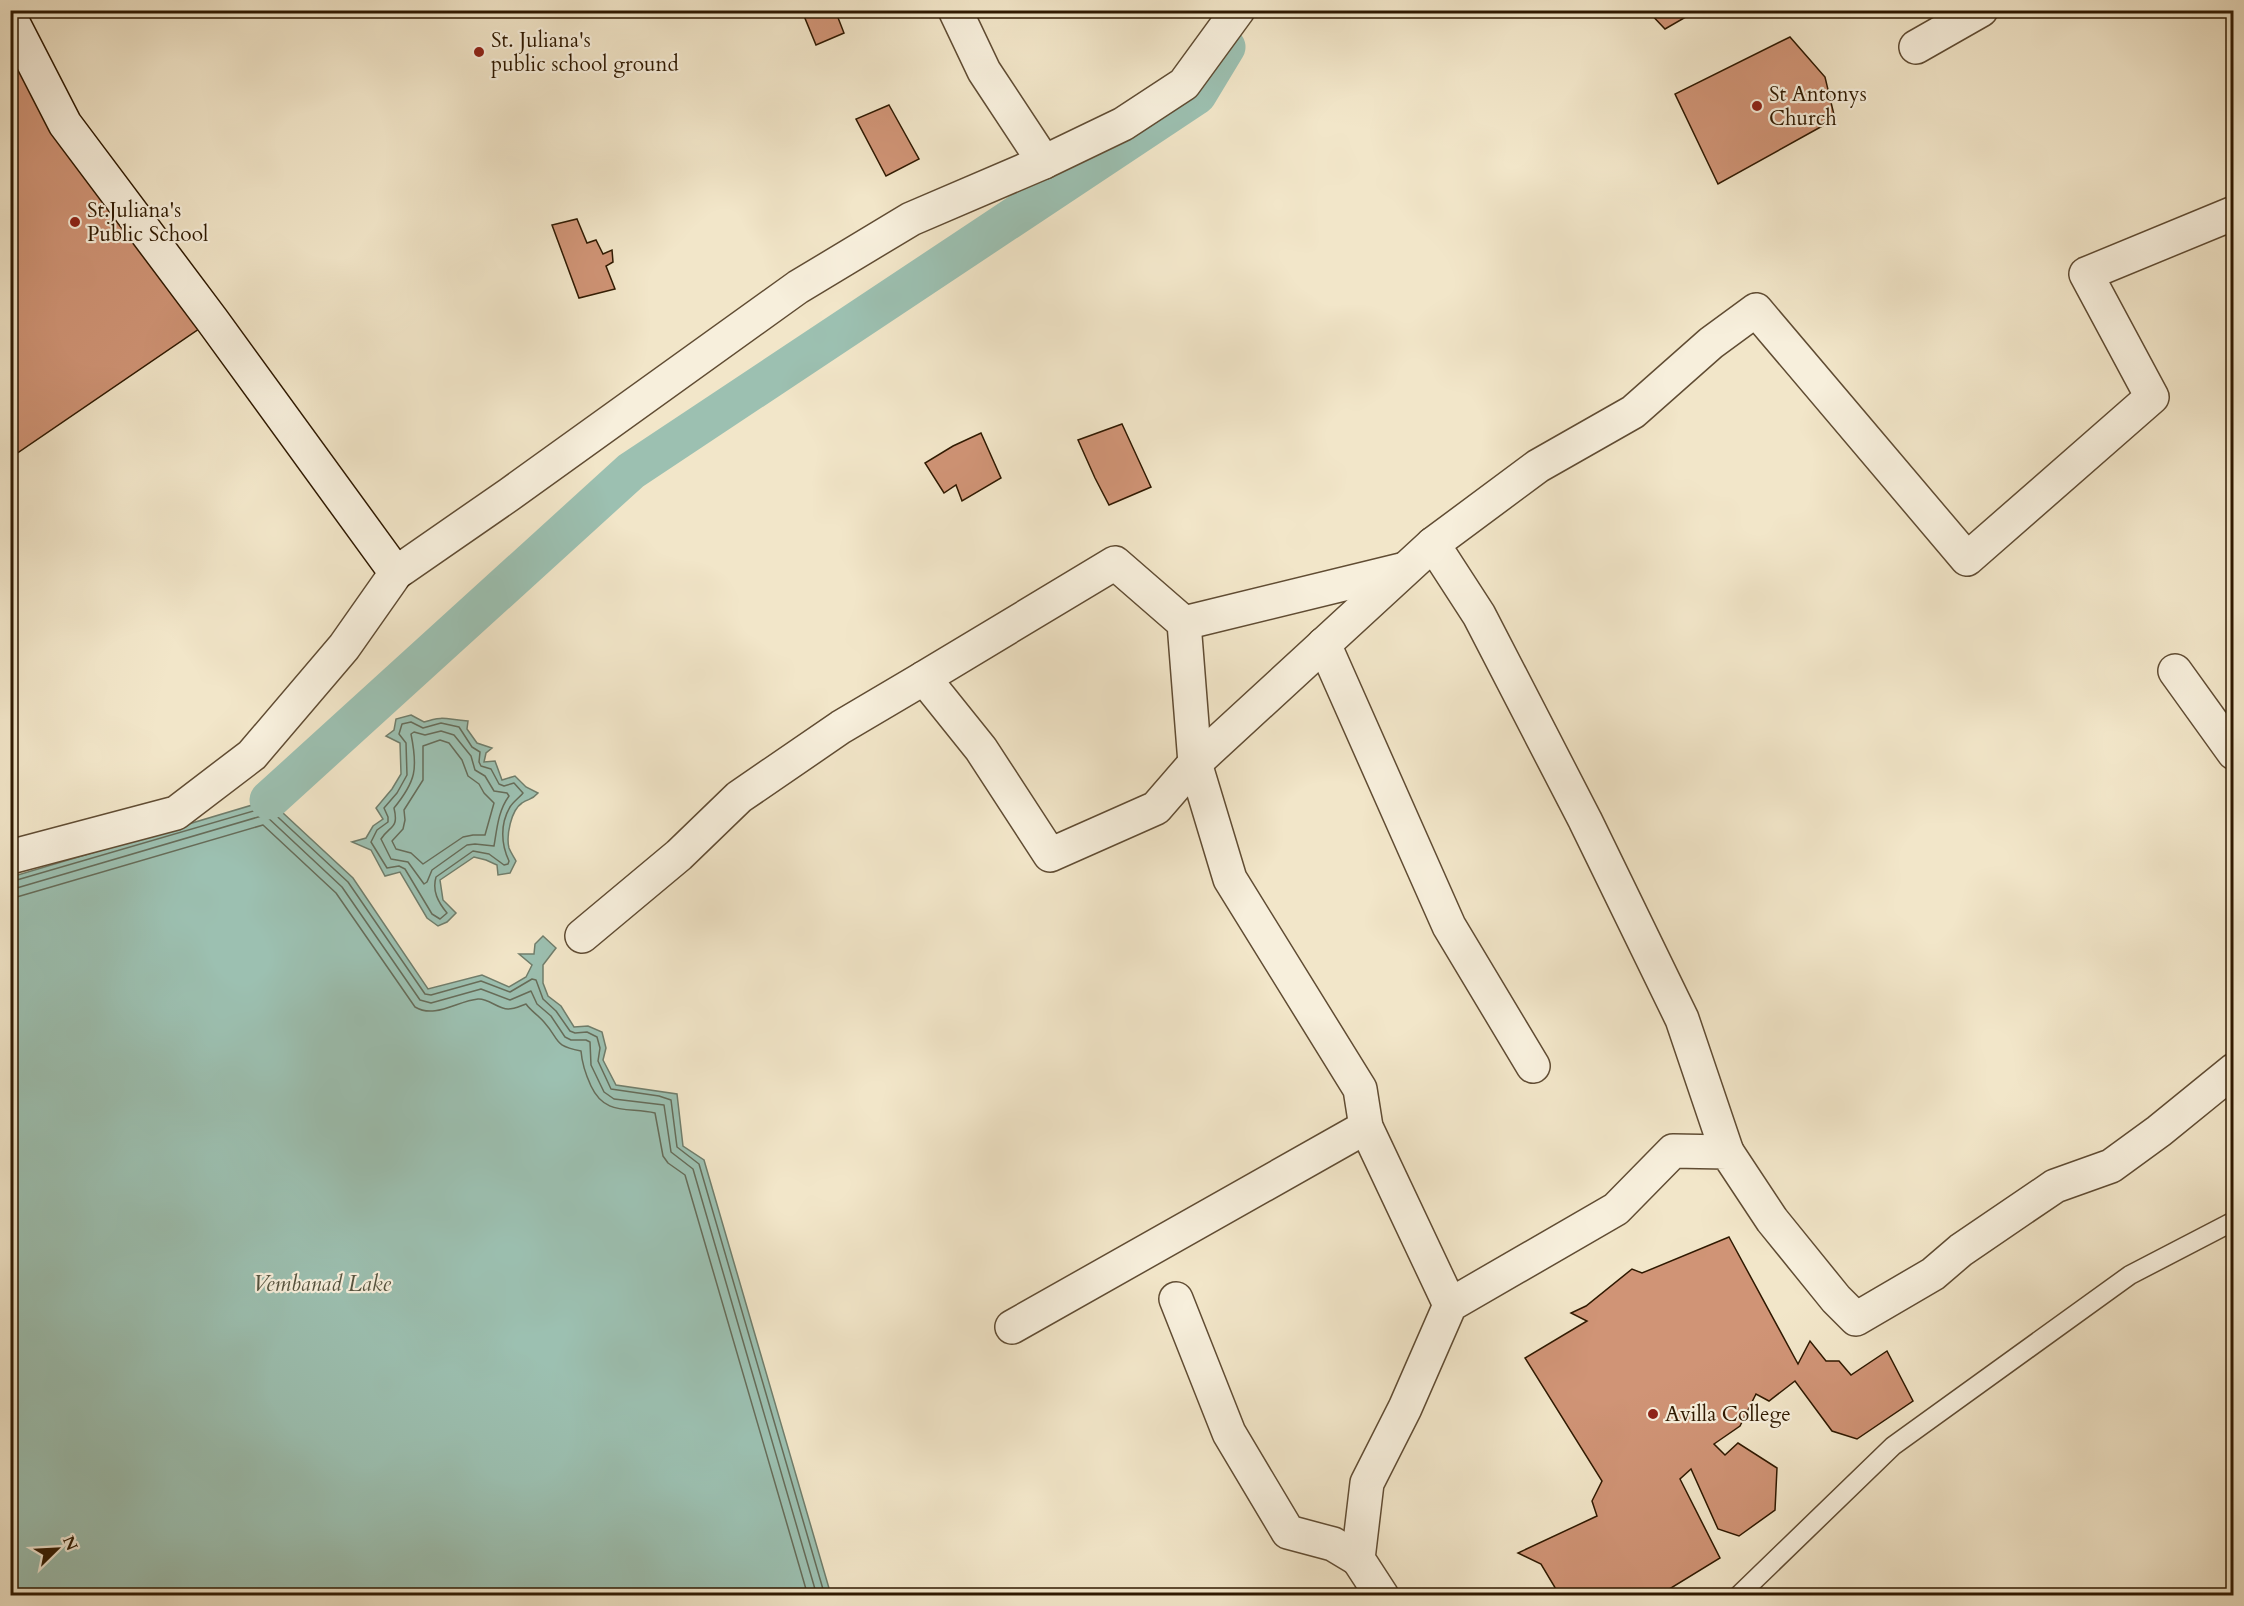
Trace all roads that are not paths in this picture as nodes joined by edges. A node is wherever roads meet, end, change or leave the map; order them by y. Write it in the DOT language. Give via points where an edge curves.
graph roads {
  1 [pos="955,10"];
  2 [pos="1238,10"];
  3 [pos="1981,10"];
  4 [pos="10,17"];
  5 [pos="1916,47"];
  6 [pos="1044,162"];
  7 [pos="2234,213"];
  8 [pos="1434,544"];
  9 [pos="1406,569"];
  10 [pos="396,573"];
  11 [pos="1184,623"];
  12 [pos="1324,644"];
  13 [pos="2175,671"];
  14 [pos="924,678"];
  15 [pos="2234,753"];
  16 [pos="1195,763"];
  17 [pos="10,856"];
  18 [pos="582,936"];
  19 [pos="1533,1066"];
  20 [pos="2234,1070"];
  21 [pos="1366,1126"];
  22 [pos="1727,1152"];
  23 [pos="2234,1221"];
  24 [pos="1176,1299"];
  25 [pos="1450,1305"];
  26 [pos="1012,1327"];
  27 [pos="1358,1559"];
  28 [pos="1382,1596"];
  29 [pos="1738,1596"];
  1 -- 6 [label="street" via="984,71"];
  2 -- 6 [label="street" via="1184,84 1123,124"];
  3 -- 5 [label="street"];
  4 -- 10 [label="street" via="65,123"];
  6 -- 10 [label="street" via="911,219 798,287"];
  7 -- 8 [label="street" via="2086,274 2152,397 1967,560 1756,310 1711,343 1632,412 1538,466"];
  8 -- 9 [label="street"];
  8 -- 22 [label="street" via="1479,615 1682,1019"];
  9 -- 11 [label="street"];
  9 -- 12 [label="street"];
  10 -- 17 [label="street" via="344,647 252,755 176,813"];
  11 -- 14 [label="street" via="1115,564"];
  11 -- 16 [label="street"];
  12 -- 16 [label="street"];
  12 -- 19 [label="street" via="1449,926"];
  13 -- 15 [label="street"];
  14 -- 16 [label="street" via="981,749 1050,855 1156,808"];
  14 -- 18 [label="street" via="841,727 740,797 679,855"];
  16 -- 21 [label="street" via="1230,879 1360,1089"];
  20 -- 22 [label="street" via="2111,1166 2055,1186 1961,1250 1933,1274 1856,1319 1772,1220"];
  21 -- 25 [label="street"];
  21 -- 26 [label="street"];
  22 -- 25 [label="street" via="1673,1151 1616,1209"];
  23 -- 29 [label="lane" via="2130,1275 1893,1446"];
  24 -- 27 [label="street" via="1229,1433 1288,1532 1334,1545"];
  25 -- 27 [label="street" via="1406,1408 1367,1483"];
  27 -- 28 [label="street"];
}
